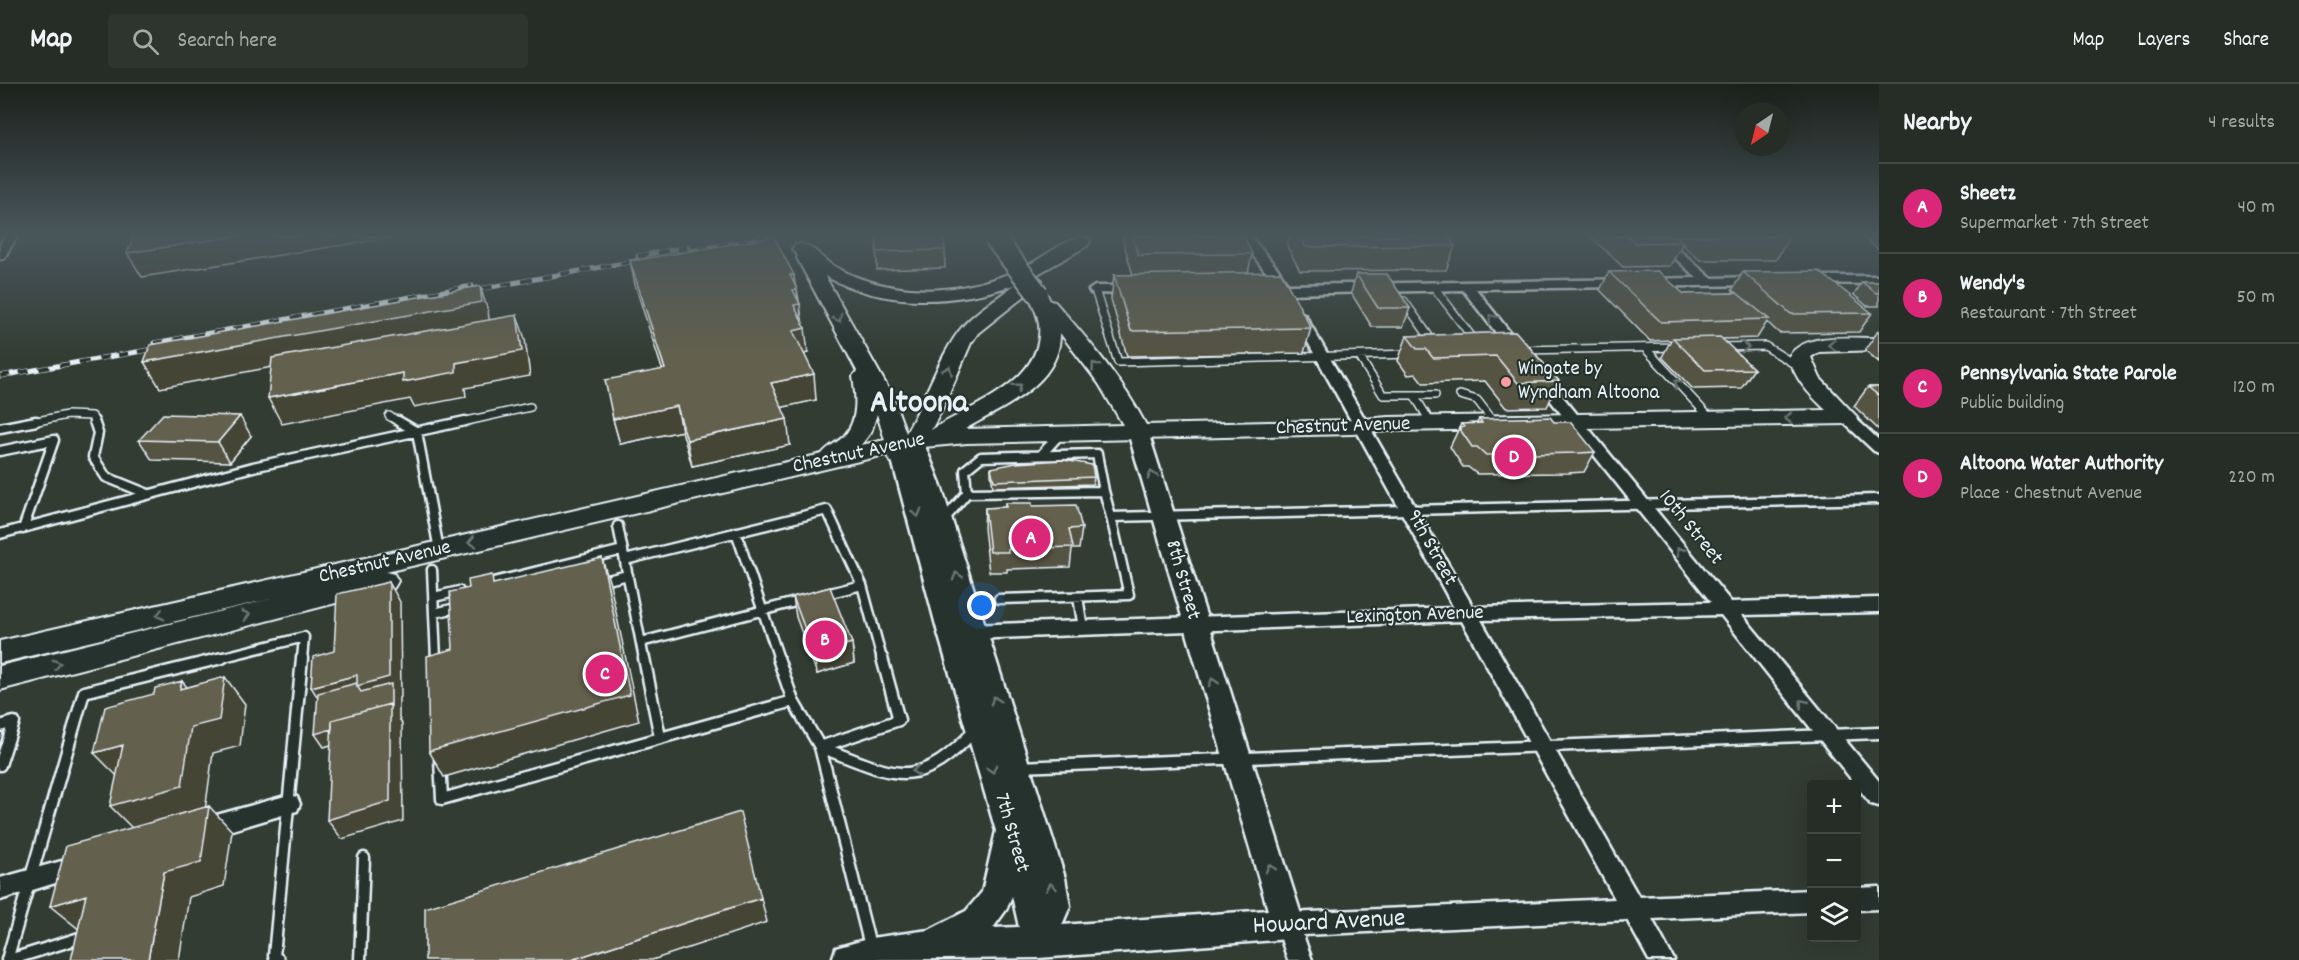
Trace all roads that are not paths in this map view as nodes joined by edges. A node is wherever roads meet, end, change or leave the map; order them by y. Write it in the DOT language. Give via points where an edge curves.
graph roads {
  1 [pos="816,277"];
  2 [pos="841,277"];
  3 [pos="1017,277"];
  4 [pos="1025,277"];
  5 [pos="1038,277"];
  6 [pos="1277,277"];
  7 [pos="1702,277"];
  8 [pos="1776,280"];
  9 [pos="1799,280"];
  10 [pos="1879,280"];
  11 [pos="1707,281"];
  12 [pos="1467,286"];
  13 [pos="1394,287"];
  14 [pos="1434,287"];
  15 [pos="1260,289"];
  16 [pos="1284,289"];
  17 [pos="1095,290"];
  18 [pos="1143,290"];
  19 [pos="1038,294"];
  20 [pos="1879,344"];
  21 [pos="1693,347"];
  22 [pos="1717,347"];
  23 [pos="1645,348"];
  24 [pos="855,350"];
  25 [pos="1511,350"];
  26 [pos="1483,351"];
  27 [pos="1440,353"];
  28 [pos="1417,354"];
  29 [pos="1359,356"];
  30 [pos="1324,357"];
  31 [pos="1802,368"];
  32 [pos="1112,388"];
  33 [pos="1414,395"];
  34 [pos="1435,395"];
  35 [pos="1460,395"];
  36 [pos="530,407"];
  37 [pos="389,416"];
  38 [pos="1846,417"];
  39 [pos="1712,419"];
  40 [pos="1575,421"];
  41 [pos="1494,422"];
  42 [pos="1431,423"];
  43 [pos="1364,427"];
  44 [pos="0,428"];
  45 [pos="1226,431"];
  46 [pos="417,432"];
  47 [pos="1138,432"];
  48 [pos="1061,433"];
  49 [pos="912,446"];
  50 [pos="1879,448"];
  51 [pos="0,451"];
  52 [pos="1041,455"];
  53 [pos="823,461"];
  54 [pos="1104,491"];
  55 [pos="966,493"];
  56 [pos="148,494"];
  57 [pos="1879,499"];
  58 [pos="1642,504"];
  59 [pos="1410,510"];
  60 [pos="1164,515"];
  61 [pos="1111,517"];
  62 [pos="941,523"];
  63 [pos="23,529"];
  64 [pos="736,532"];
  65 [pos="0,534"];
  66 [pos="622,545"];
  67 [pos="436,560"];
  68 [pos="628,575"];
  69 [pos="862,585"];
  70 [pos="478,586"];
  71 [pos="584,586"];
  72 [pos="467,589"];
  73 [pos="434,597"];
  74 [pos="1078,597"];
  75 [pos="999,599"];
  76 [pos="469,604"];
  77 [pos="1879,605"];
  78 [pos="1727,609"];
  79 [pos="763,611"];
  80 [pos="435,613"];
  81 [pos="1468,614"];
  82 [pos="1195,624"];
  83 [pos="1083,628"];
  84 [pos="963,632"];
  85 [pos="641,642"];
  86 [pos="0,652"];
  87 [pos="437,671"];
  88 [pos="0,678"];
  89 [pos="793,700"];
  90 [pos="0,726"];
  91 [pos="979,726"];
  92 [pos="1879,733"];
  93 [pos="1828,735"];
  94 [pos="660,737"];
  95 [pos="1542,746"];
  96 [pos="820,747"];
  97 [pos="440,753"];
  98 [pos="1236,759"];
  99 [pos="0,765"];
  100 [pos="1016,767"];
  101 [pos="1879,797"];
  102 [pos="289,804"];
  103 [pos="1011,830"];
  104 [pos="187,834"];
  105 [pos="364,858"];
  106 [pos="97,861"];
  107 [pos="30,881"];
  108 [pos="0,889"];
  109 [pos="1879,898"];
  110 [pos="1861,899"];
  111 [pos="1807,901"];
  112 [pos="1634,910"];
  113 [pos="1288,924"];
  114 [pos="928,946"];
  115 [pos="1038,946"];
  116 [pos="82,952"];
  117 [pos="860,956"];
  118 [pos="8,960"];
  119 [pos="279,960"];
  120 [pos="360,960"];
  121 [pos="1300,960"];
  122 [pos="1662,960"];
  1 -- 24 [label="main road, 7th Street, one-way"];
  2 -- 3 [label="main road" via="901,293 946,294"];
  4 -- 19 [label="main road, 8th Street, bridge"];
  49 -- 5 [label="main road, one-way" via="971,329"];
  6 -- 16 [label="street, 9th Street"];
  7 -- 11 [label="street"];
  8 -- 11 [label="street"];
  9 -- 10 [label="street"];
  11 -- 12 [label="street"];
  12 -- 14 [label="street"];
  25 -- 12 [label="street, 10th Street, one-way"];
  13 -- 14 [label="street"];
  13 -- 16 [label="street"];
  13 -- 27 [label="lane"];
  14 -- 26 [label="lane"];
  15 -- 16 [label="street"];
  16 -- 30 [label="street, 9th Street"];
  17 -- 18 [label="street"];
  17 -- 30 [label="lane" via="1118,362"];
  32 -- 19 [label="main road, 8th Street, one-way"];
  49 -- 19 [label="main road, one-way" via="1018,388 1035,372 1047,356 1052,338 1051,321"];
  20 -- 31 [label="main road, one-way" via="1815,346 1800,356"];
  21 -- 23 [label="lane"];
  22 -- 31 [label="lane, one-way" via="1765,346"];
  23 -- 25 [label="lane"];
  39 -- 23 [label="lane, one-way"];
  24 -- 49 [label="main road, 7th Street"];
  24 -- 53 [label="main road" via="864,377 867,416 854,440"];
  25 -- 40 [label="street, 10th Street"];
  28 -- 29 [label="lane"];
  29 -- 30 [label="lane"];
  29 -- 33 [label="lane" via="1383,395"];
  30 -- 43 [label="street, 9th Street"];
  31 -- 38 [label="main road"];
  32 -- 45 [label="main road" via="1157,417"];
  32 -- 47 [label="main road, 8th Street"];
  33 -- 34 [label="lane"];
  33 -- 42 [label="lane"];
  35 -- 41 [label="lane" via="1477,400"];
  36 -- 46 [label="lane"];
  37 -- 46 [label="lane"];
  38 -- 39 [label="main road, Chestnut Avenue, one-way"];
  38 -- 50 [label="street"];
  39 -- 40 [label="main road, Chestnut Avenue"];
  40 -- 41 [label="main road, Chestnut Avenue"];
  40 -- 58 [label="street, 10th Street"];
  41 -- 42 [label="main road, Chestnut Avenue"];
  42 -- 43 [label="main road, Chestnut Avenue"];
  43 -- 45 [label="main road, Chestnut Avenue"];
  43 -- 59 [label="street, 9th Street"];
  44 -- 56 [label="lane" via="67,415 92,416 98,433 93,457 106,477"];
  45 -- 47 [label="main road, Chestnut Avenue"];
  46 -- 56 [label="lane"];
  46 -- 67 [label="lane"];
  47 -- 48 [label="main road, Chestnut Avenue"];
  60 -- 47 [label="main road, 8th Street, one-way"];
  48 -- 49 [label="main road, Chestnut Avenue"];
  48 -- 52 [label="lane"];
  49 -- 53 [label="main road, Chestnut Avenue"];
  49 -- 62 [label="main road, 7th Street"];
  49 -- 66 [label="main road, Chestnut Avenue" via="863,468"];
  49 -- 84 [label="main road, 7th Street, one-way"];
  51 -- 63 [label="lane" via="54,440"];
  52 -- 54 [label="lane" via="1097,454"];
  52 -- 55 [label="lane" via="981,457 965,470"];
  53 -- 67 [label="main road, Chestnut Avenue, one-way"];
  54 -- 55 [label="lane"];
  54 -- 61 [label="lane"];
  55 -- 62 [label="lane"];
  56 -- 63 [label="lane"];
  57 -- 58 [label="lane"];
  58 -- 59 [label="lane"];
  78 -- 58 [label="street, 10th Street, one-way"];
  59 -- 60 [label="lane"];
  59 -- 81 [label="street, 9th Street"];
  60 -- 61 [label="lane"];
  60 -- 82 [label="main road, 8th Street"];
  61 -- 74 [label="lane" via="1129,595"];
  84 -- 62 [label="main road, 7th Street, one-way"];
  63 -- 65 [label="lane"];
  64 -- 66 [label="lane"];
  64 -- 69 [label="lane" via="827,510"];
  64 -- 79 [label="lane"];
  66 -- 67 [label="main road, Chestnut Avenue"];
  66 -- 68 [label="lane"];
  66 -- 70 [label="lane"];
  67 -- 73 [label="lane"];
  67 -- 86 [label="main road, Chestnut Avenue, one-way"];
  88 -- 67 [label="main road, Chestnut Avenue, one-way" via="299,601"];
  68 -- 71 [label="lane"];
  68 -- 85 [label="lane"];
  69 -- 79 [label="lane"];
  69 -- 96 [label="lane" via="898,720"];
  72 -- 73 [label="lane"];
  73 -- 80 [label="lane"];
  74 -- 75 [label="lane"];
  74 -- 83 [label="lane"];
  76 -- 80 [label="lane"];
  77 -- 78 [label="street, Lexington Avenue"];
  78 -- 81 [label="street, Lexington Avenue"];
  93 -- 78 [label="street, 10th Street, one-way"];
  79 -- 85 [label="lane"];
  79 -- 89 [label="lane"];
  80 -- 87 [label="lane"];
  81 -- 82 [label="street, Lexington Avenue"];
  81 -- 95 [label="street, 9th Street"];
  82 -- 83 [label="street, Lexington Avenue"];
  98 -- 82 [label="main road, 8th Street, one-way"];
  83 -- 84 [label="street, Lexington Avenue"];
  84 -- 91 [label="main road, 7th Street"];
  100 -- 84 [label="main road, 7th Street, one-way"];
  85 -- 94 [label="lane"];
  89 -- 94 [label="lane"];
  89 -- 96 [label="lane"];
  90 -- 99 [label="lane" via="14,722"];
  91 -- 96 [label="lane, one-way" via="954,752 925,771 893,773"];
  91 -- 103 [label="main road, 7th Street, one-way"];
  92 -- 93 [label="lane"];
  93 -- 95 [label="lane"];
  93 -- 101 [label="street, 10th Street"];
  94 -- 97 [label="lane" via="442,800"];
  95 -- 98 [label="lane"];
  95 -- 112 [label="street, 9th Street"];
  96 -- 117 [label="lane"];
  98 -- 100 [label="lane"];
  113 -- 98 [label="main road, 8th Street, one-way"];
  115 -- 100 [label="main road, 7th Street, one-way" via="1054,906 1050,878"];
  102 -- 104 [label="street"];
  102 -- 107 [label="lane" via="304,637 84,692"];
  102 -- 119 [label="lane" via="274,956"];
  103 -- 114 [label="main road" via="996,900 982,919 961,933"];
  103 -- 115 [label="main road, 7th Street"];
  105 -- 120 [label="lane"];
  106 -- 107 [label="street"];
  107 -- 108 [label="street"];
  107 -- 118 [label="lane"];
  109 -- 110 [label="street"];
  111 -- 112 [label="street, Howard Avenue"];
  112 -- 113 [label="street, Howard Avenue"];
  112 -- 122 [label="street, 9th Street"];
  113 -- 115 [label="main road, Howard Avenue"];
  113 -- 121 [label="street, 8th Street"];
  114 -- 115 [label="main road, Howard Avenue"];
  114 -- 117 [label="main road, Howard Avenue"];
  116 -- 118 [label="lane" via="86,936"];
}
